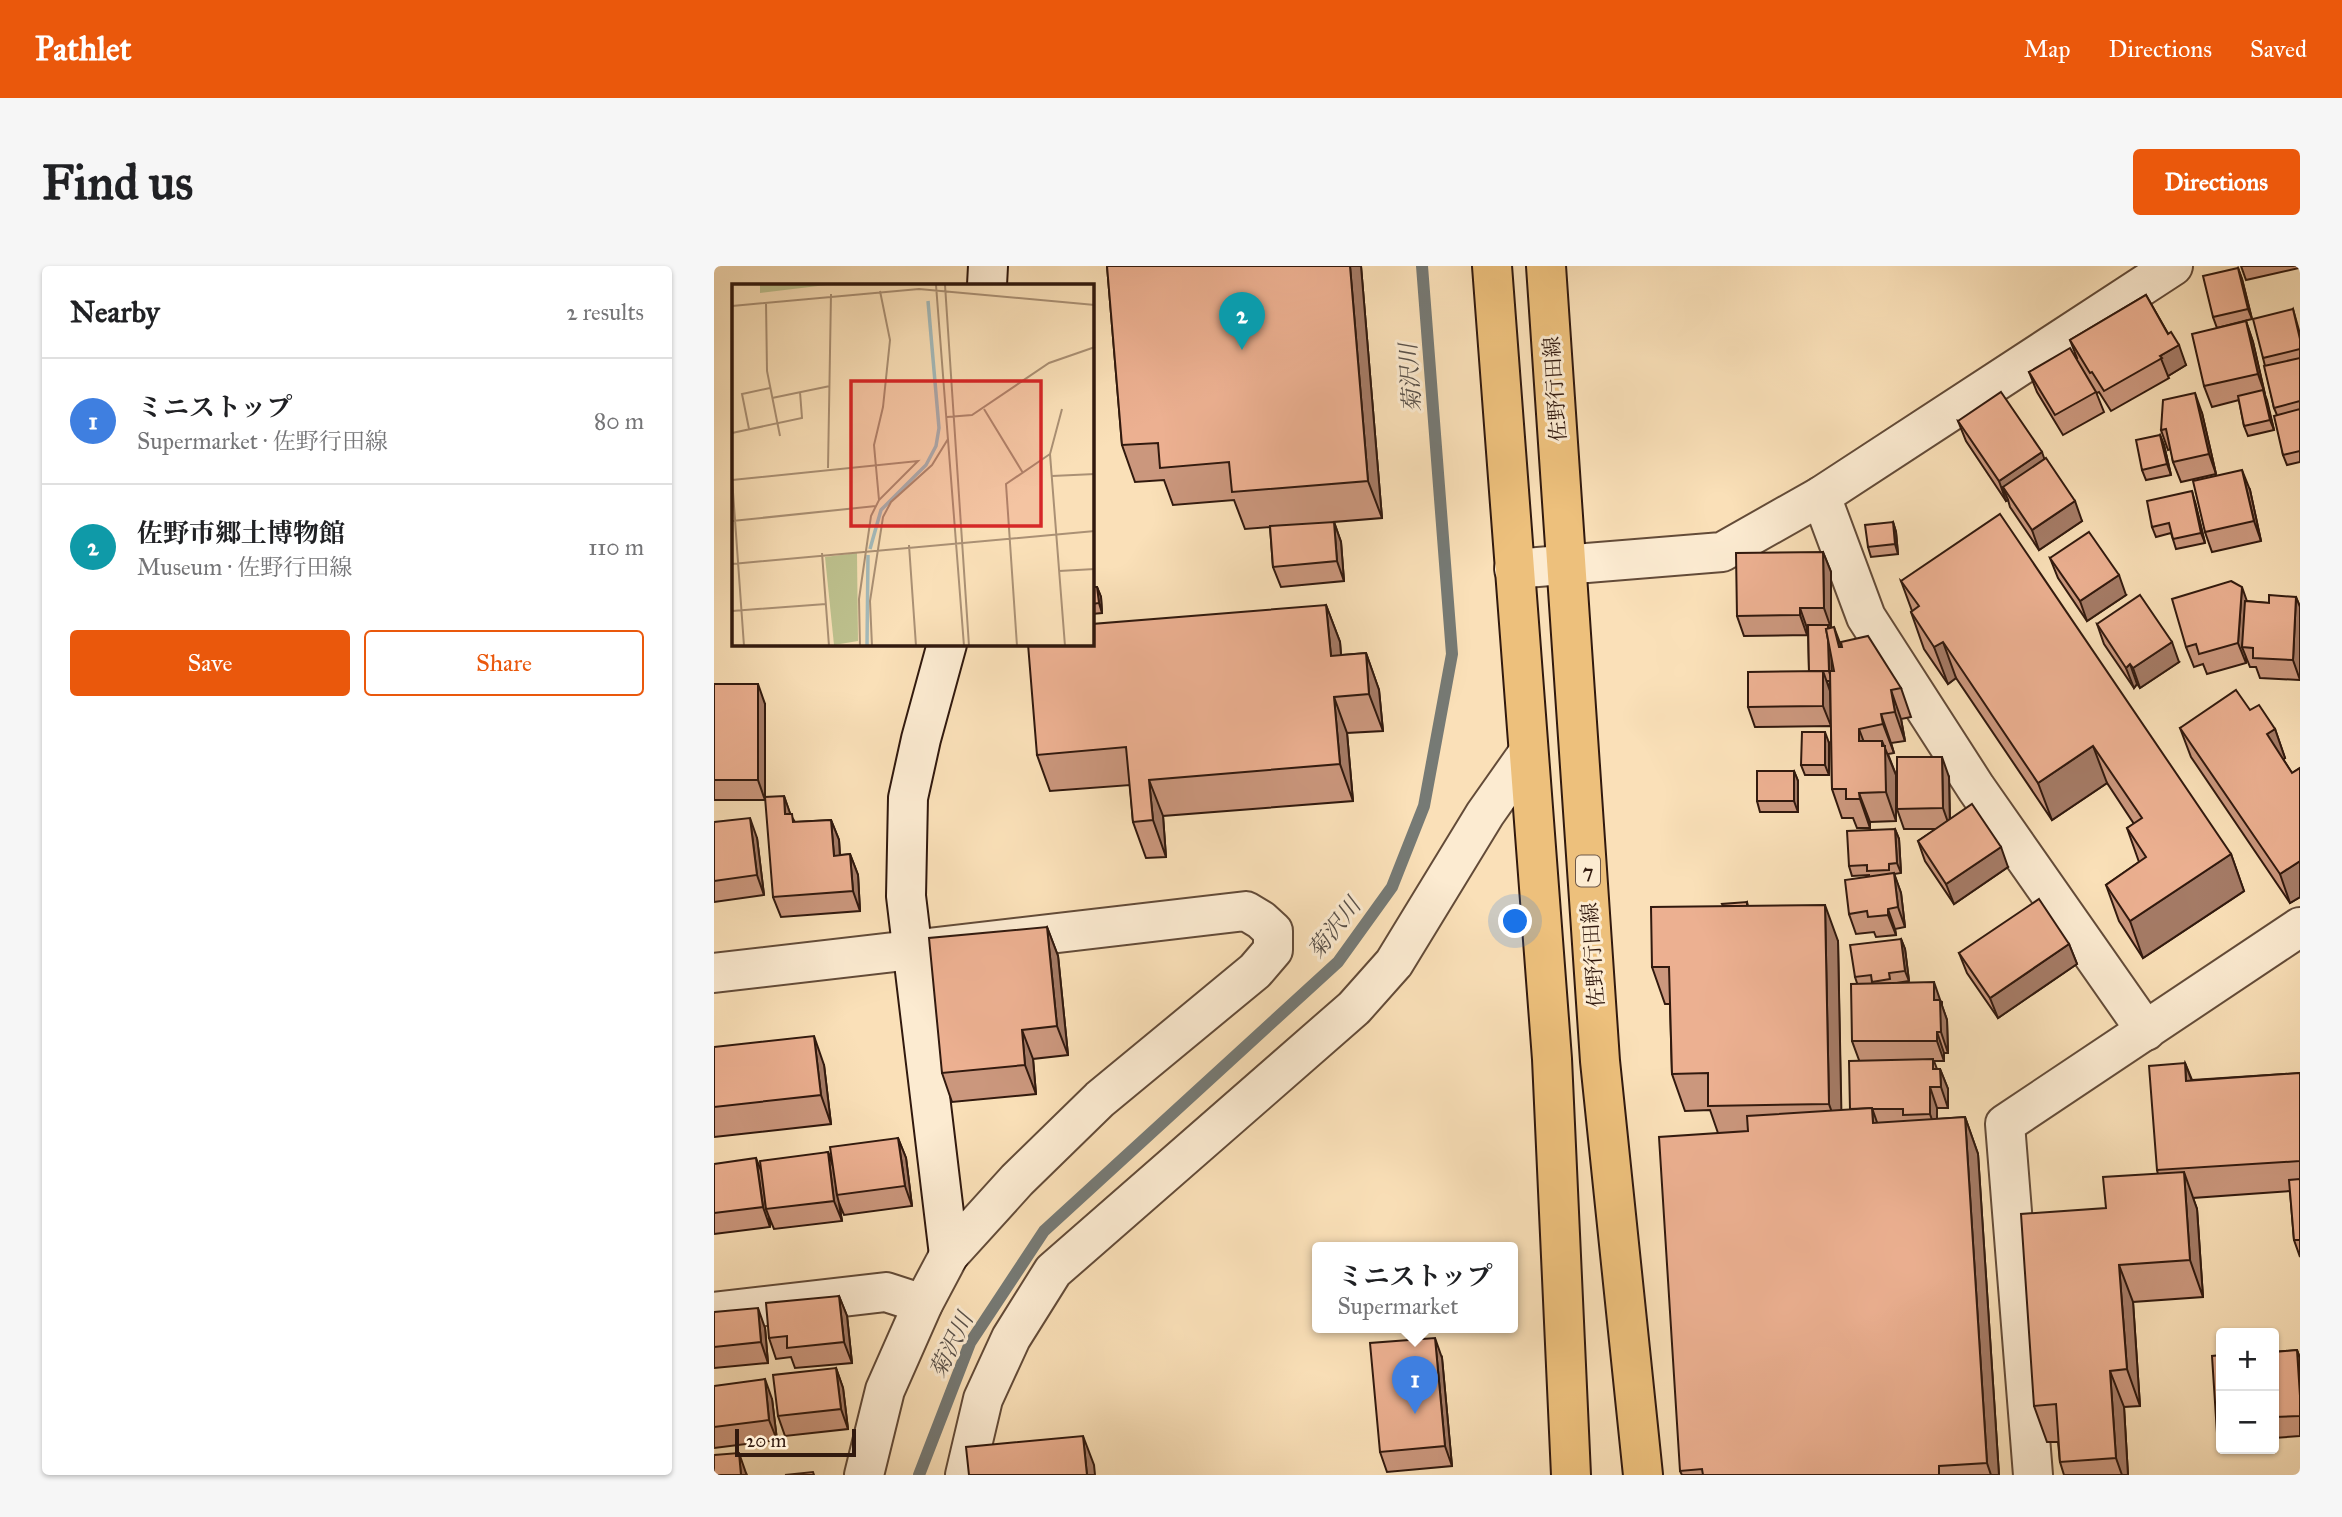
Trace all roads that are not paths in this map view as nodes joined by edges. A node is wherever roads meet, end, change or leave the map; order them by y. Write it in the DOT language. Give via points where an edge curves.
graph roads {
  1 [pos="988,266"];
  2 [pos="1492,266"];
  3 [pos="1546,266"];
  4 [pos="2173,266"];
  5 [pos="988,284"];
  6 [pos="1822,496"];
  7 [pos="1567,565"];
  8 [pos="1514,569"];
  9 [pos="946,646"];
  10 [pos="1528,753"];
  11 [pos="2300,928"];
  12 [pos="911,950"];
  13 [pos="714,972"];
  14 [pos="2146,1031"];
  15 [pos="949,1255"];
  16 [pos="923,1304"];
  17 [pos="714,1312"];
  18 [pos="864,1475"];
  19 [pos="964,1475"];
  20 [pos="1571,1475"];
  21 [pos="1643,1475"];
  22 [pos="2033,1475"];
  1 -- 5 [label="street"];
  2 -- 8 [label="main road"];
  3 -- 7 [label="main road, 佐野行田線 / 7"];
  4 -- 6 [label="street"];
  6 -- 7 [label="street" via="1722,552"];
  6 -- 14 [label="street" via="1866,617 1976,788"];
  7 -- 8 [label="street"];
  7 -- 21 [label="main road, 佐野行田線 / 7" via="1600,1061"];
  8 -- 10 [label="main road"];
  9 -- 12 [label="street" via="908,798 906,896"];
  10 -- 19 [label="street" via="1485,814 1395,963 1354,1008 1053,1271 1011,1339 983,1399"];
  10 -- 20 [label="main road" via="1552,1059"];
  11 -- 14 [label="street"];
  12 -- 13 [label="street"];
  12 -- 15 [label="street"];
  12 -- 15 [label="street" via="1246,911 1273,931 1273,950 1255,971 1100,1100"];
  14 -- 22 [label="street" via="2005,1124"];
  15 -- 16 [label="street"];
  16 -- 17 [label="street" via="886,1292"];
  16 -- 18 [label="street" via="885,1390"];
}
